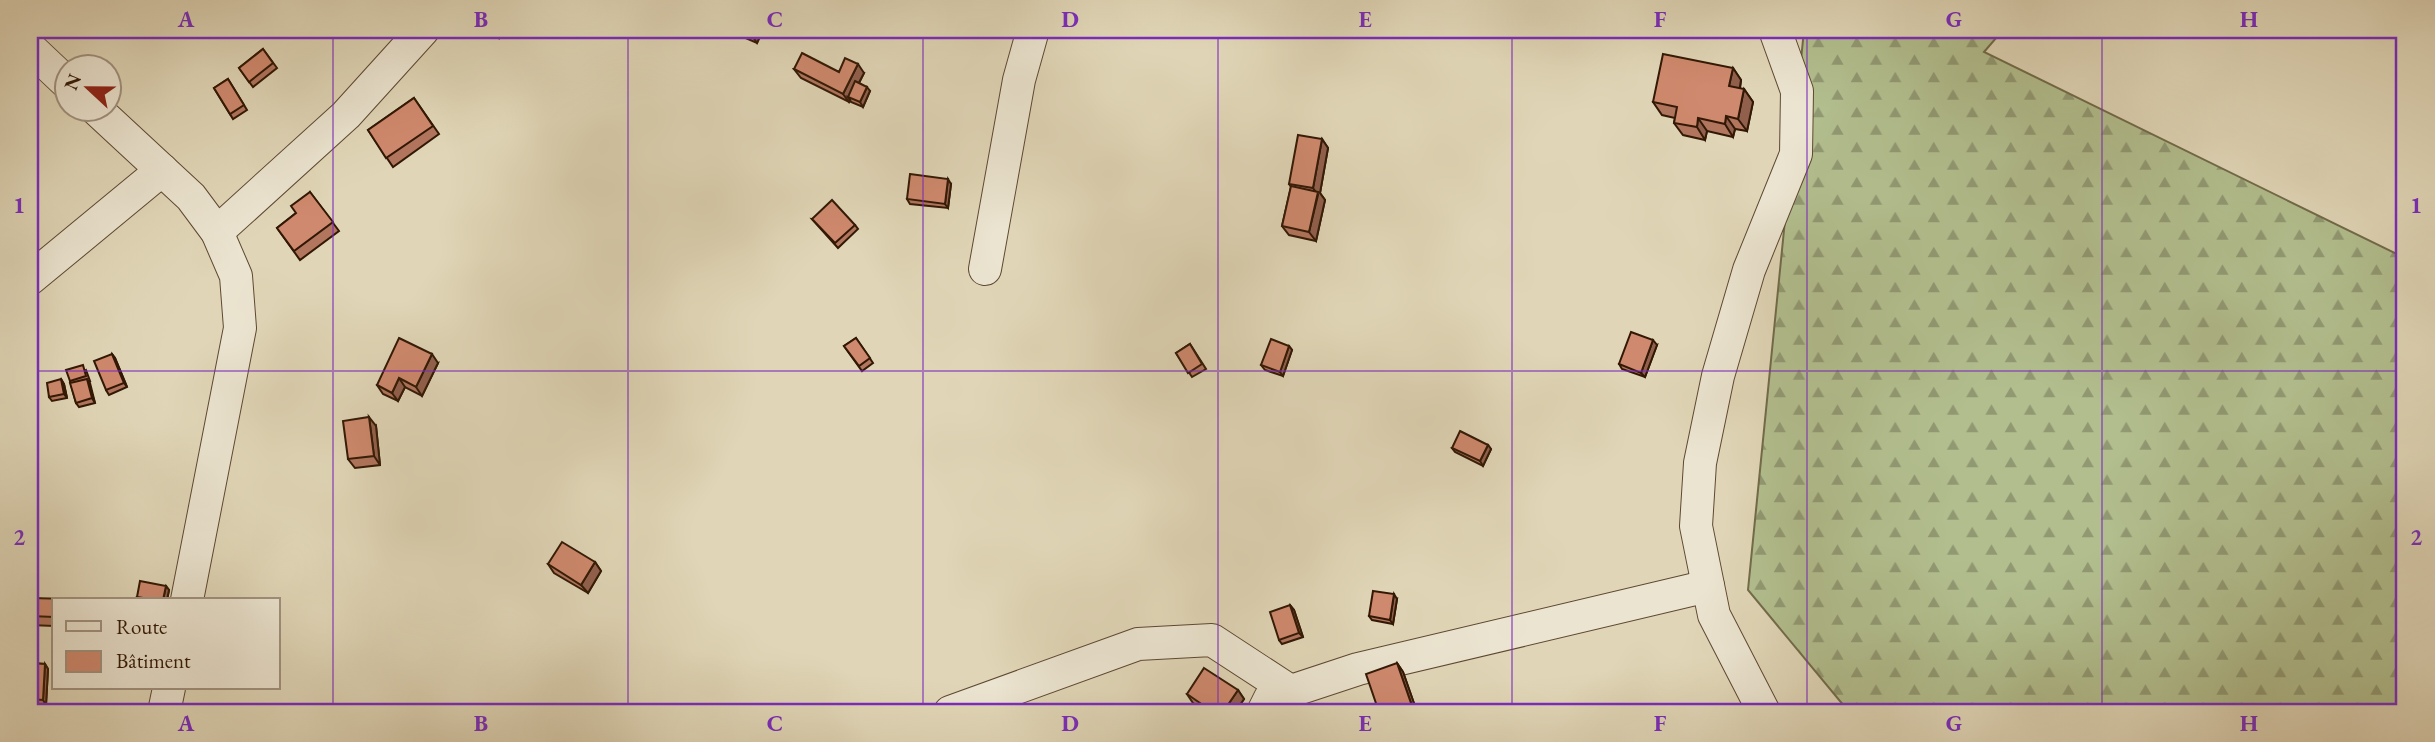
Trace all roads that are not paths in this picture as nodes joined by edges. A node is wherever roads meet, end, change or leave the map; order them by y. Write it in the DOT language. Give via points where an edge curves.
graph roads {
  1 [pos="423,30"];
  2 [pos="1033,30"];
  3 [pos="1775,30"];
  4 [pos="30,48"];
  5 [pos="52,69"];
  6 [pos="110,122"];
  7 [pos="162,170"];
  8 [pos="216,232"];
  9 [pos="985,269"];
  10 [pos="30,279"];
  11 [pos="1708,586"];
  12 [pos="187,598"];
  13 [pos="169,690"];
  14 [pos="1290,691"];
  15 [pos="164,712"];
  16 [pos="950,712"];
  17 [pos="1263,712"];
  18 [pos="1764,712"];
  1 -- 8 [label="street" via="346,115"];
  2 -- 9 [label="street" via="1019,80"];
  3 -- 11 [label="street" via="1797,91 1796,154 1749,270 1718,376 1703,450 1696,526"];
  4 -- 5 [label="street"];
  6 -- 7 [label="street"];
  7 -- 8 [label="street" via="191,197"];
  7 -- 10 [label="street"];
  8 -- 12 [label="street" via="236,276 240,328"];
  11 -- 14 [label="street" via="1358,669"];
  11 -- 18 [label="street" via="1714,615"];
  13 -- 15 [label="street"];
  14 -- 16 [label="street" via="1212,640 1138,644"];
  14 -- 17 [label="street" via="1270,698"];
}
